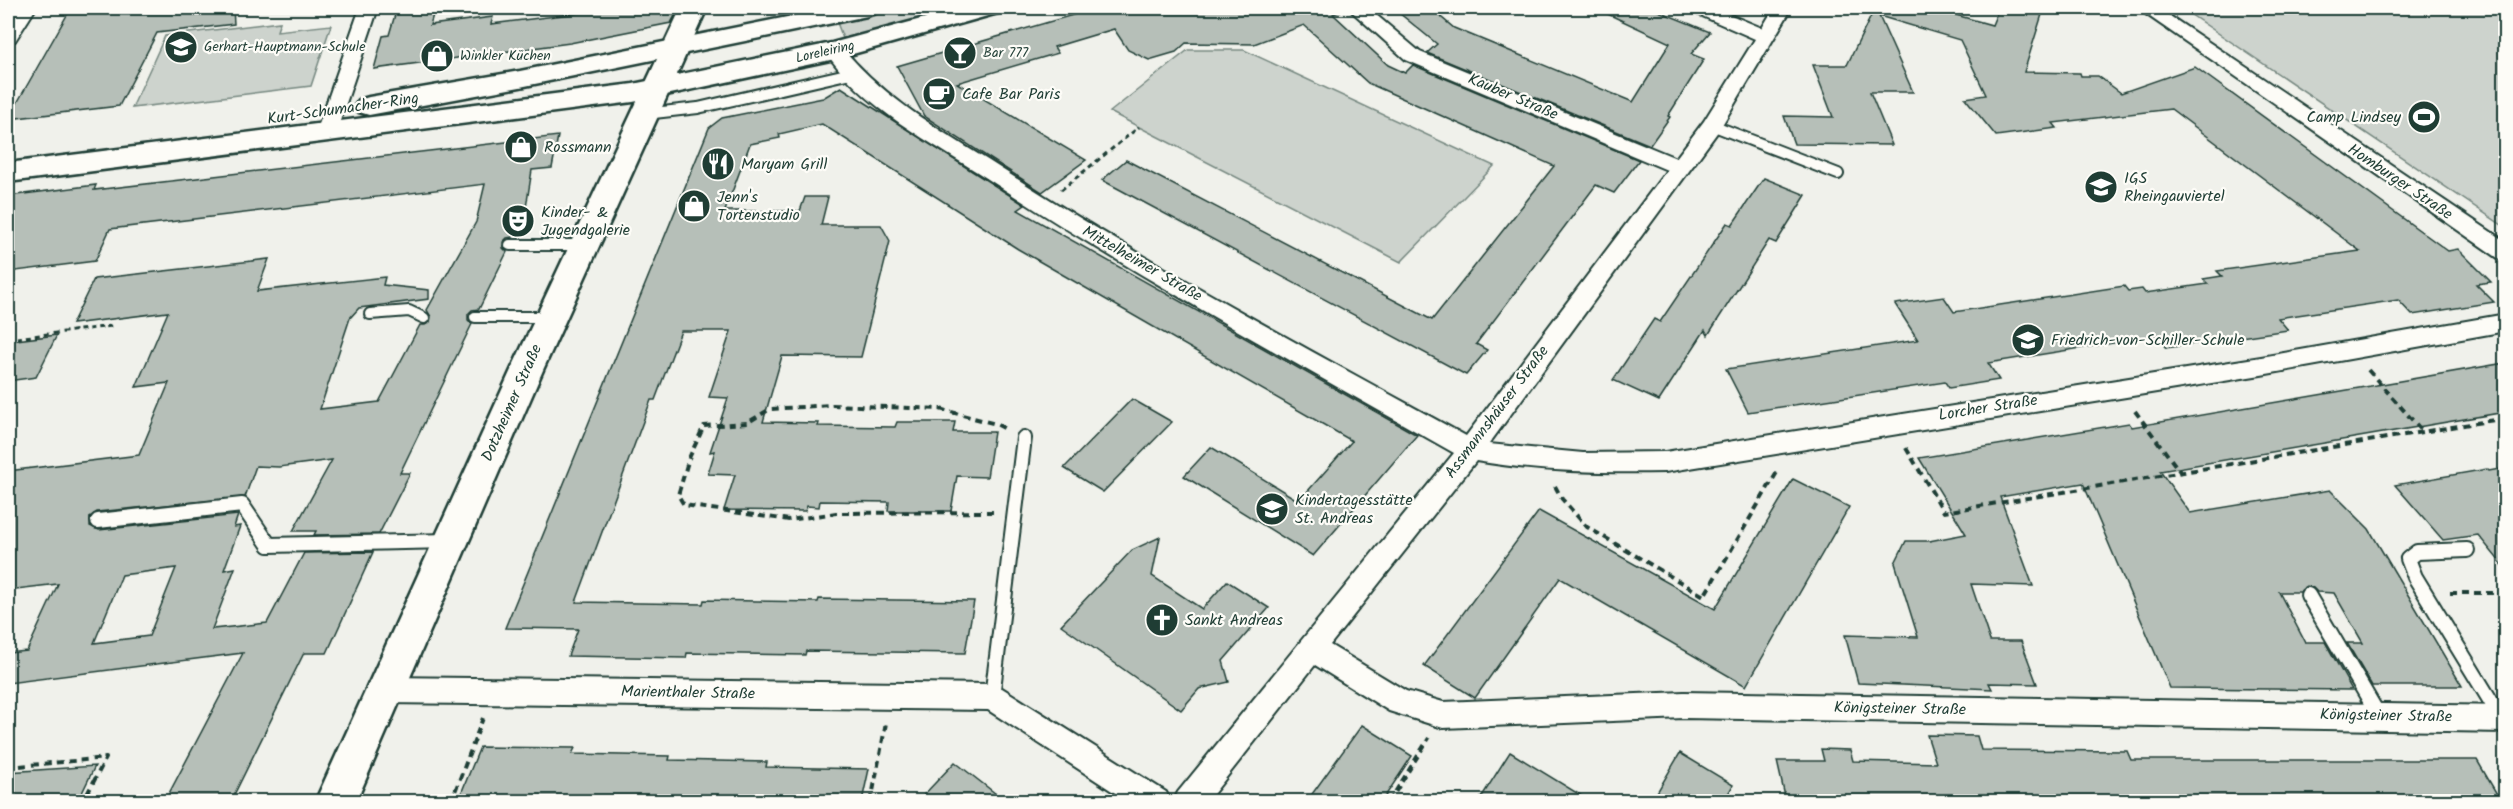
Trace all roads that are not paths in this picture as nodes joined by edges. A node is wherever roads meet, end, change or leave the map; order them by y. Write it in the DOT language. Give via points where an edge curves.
graph roads {
  1 [pos="27,8"];
  2 [pos="369,8"];
  3 [pos="694,8"];
  4 [pos="867,8"];
  5 [pos="989,8"];
  6 [pos="1358,8"];
  7 [pos="1700,8"];
  8 [pos="1783,8"];
  9 [pos="2146,8"];
  10 [pos="8,37"];
  11 [pos="1767,37"];
  12 [pos="676,46"];
  13 [pos="835,51"];
  14 [pos="851,73"];
  15 [pos="658,88"];
  16 [pos="645,114"];
  17 [pos="330,122"];
  18 [pos="1712,125"];
  19 [pos="8,152"];
  20 [pos="1681,168"];
  21 [pos="8,173"];
  22 [pos="1838,174"];
  23 [pos="510,245"];
  24 [pos="584,245"];
  25 [pos="2505,253"];
  26 [pos="370,314"];
  27 [pos="475,317"];
  28 [pos="551,317"];
  29 [pos="424,318"];
  30 [pos="2505,322"];
  31 [pos="1024,438"];
  32 [pos="1470,450"];
  33 [pos="98,521"];
  34 [pos="450,541"];
  35 [pos="2467,550"];
  36 [pos="2308,595"];
  37 [pos="1311,648"];
  38 [pos="384,690"];
  39 [pos="992,697"];
  40 [pos="2379,716"];
  41 [pos="2503,718"];
  42 [pos="335,801"];
  43 [pos="1156,801"];
  44 [pos="1188,801"];
  1 -- 10 [label="street"];
  2 -- 17 [label="street"];
  3 -- 12 [label="main road, Dotzheimer Straße"];
  4 -- 12 [label="main road"];
  5 -- 13 [label="main road, Loreleiring"];
  6 -- 20 [label="street, Kauber Straße" via="1413,56"];
  7 -- 11 [label="street"];
  8 -- 11 [label="street, Assmannshäuser Straße"];
  9 -- 25 [label="street, Homburger Straße"];
  11 -- 18 [label="street, Assmannshäuser Straße"];
  12 -- 15 [label="main road, Dotzheimer Straße"];
  12 -- 17 [label="main road, Kurt-Schumacher-Ring"];
  13 -- 14 [label="street, Mittelheimer Straße"];
  13 -- 15 [label="main road, Loreleiring"];
  14 -- 16 [label="lane, Loreleiring" via="698,108"];
  14 -- 32 [label="street, Mittelheimer Straße" via="883,101 1042,206"];
  15 -- 16 [label="main road, Dotzheimer Straße"];
  15 -- 17 [label="main road, Kurt-Schumacher-Ring" via="586,100"];
  16 -- 24 [label="main road, Dotzheimer Straße"];
  17 -- 19 [label="main road, Kurt-Schumacher-Ring"];
  17 -- 21 [label="main road, Kurt-Schumacher-Ring"];
  18 -- 20 [label="street, Assmannshäuser Straße"];
  18 -- 22 [label="lane"];
  20 -- 32 [label="street, Assmannshäuser Straße"];
  23 -- 24 [label="lane"];
  24 -- 28 [label="main road, Dotzheimer Straße"];
  26 -- 29 [label="lane" via="409,311"];
  27 -- 28 [label="lane"];
  28 -- 34 [label="main road, Dotzheimer Straße"];
  30 -- 32 [label="street, Lorcher Straße" via="1665,462 1614,464"];
  31 -- 39 [label="lane"];
  32 -- 37 [label="street, Assmannshäuser Straße"];
  33 -- 34 [label="lane" via="242,505 269,545"];
  34 -- 38 [label="main road, Dotzheimer Straße"];
  35 -- 41 [label="lane" via="2417,552 2408,559"];
  36 -- 40 [label="lane"];
  37 -- 40 [label="street, Königsteiner Straße" via="1399,702 1443,715 1684,705"];
  37 -- 44 [label="street, Assmannshäuser Straße"];
  38 -- 39 [label="street, Marienthaler Straße"];
  38 -- 42 [label="main road, Dotzheimer Straße"];
  39 -- 43 [label="street"];
  40 -- 41 [label="street, Königsteiner Straße"];
}
